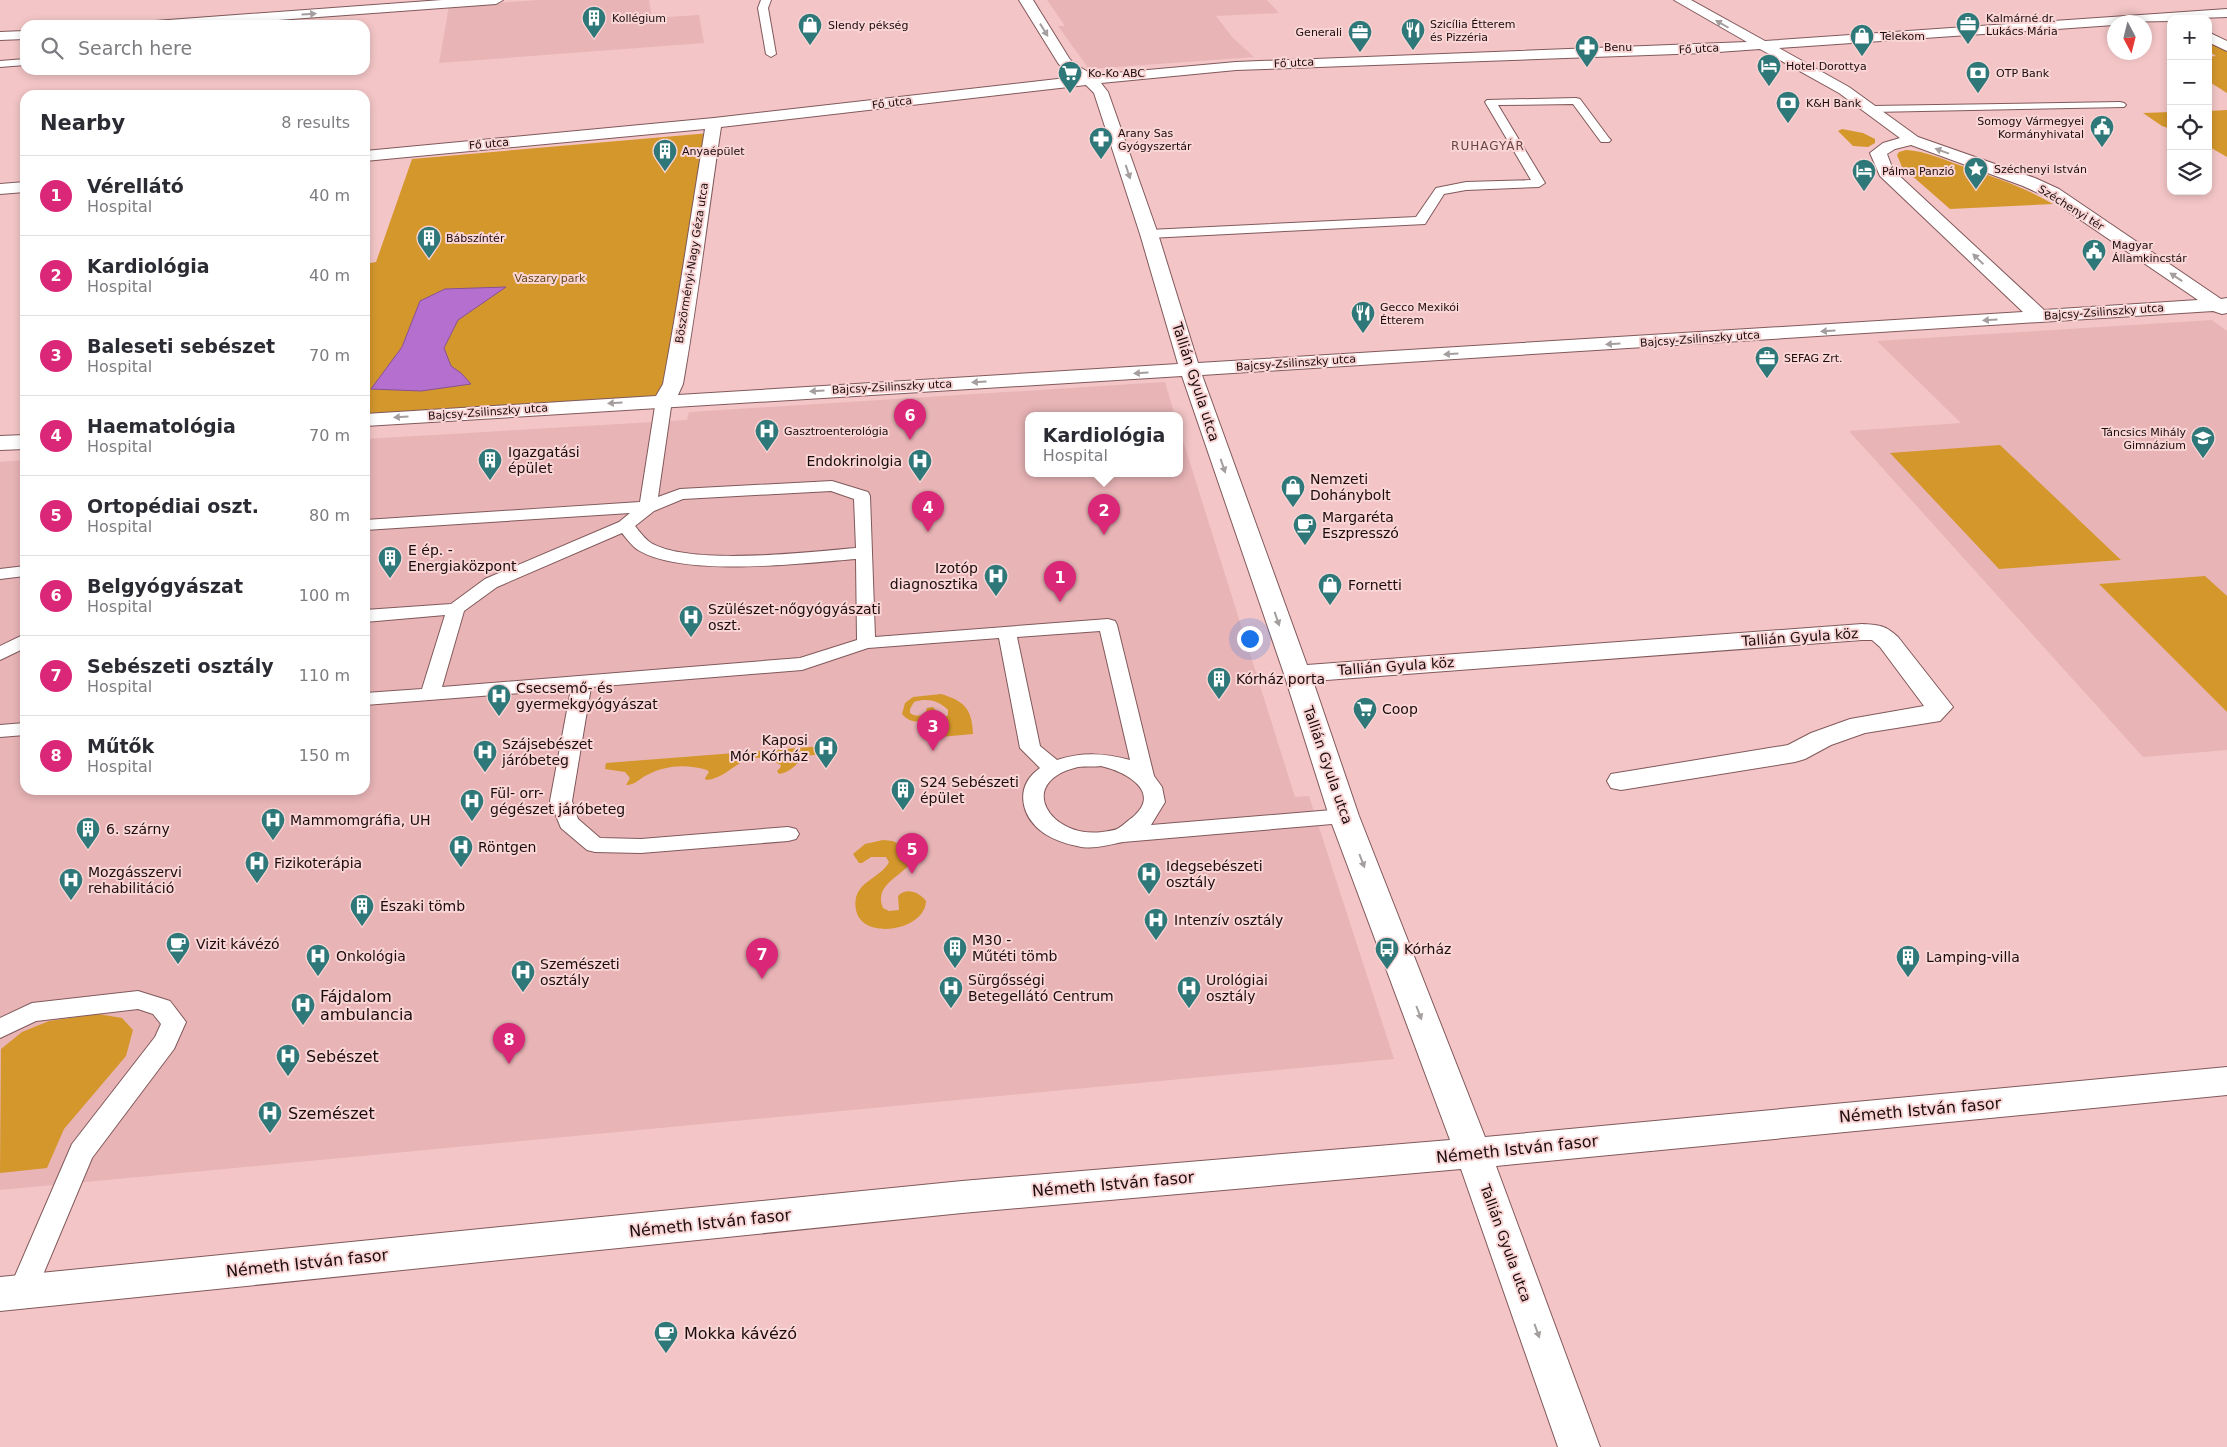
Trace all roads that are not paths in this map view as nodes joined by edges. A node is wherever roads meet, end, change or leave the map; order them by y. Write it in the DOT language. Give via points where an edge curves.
graph roads {
  1 [pos="496,0"];
  2 [pos="766,0"];
  3 [pos="1026,0"];
  4 [pos="1681,0"];
  5 [pos="2124,6"];
  6 [pos="2227,13"];
  7 [pos="2206,15"];
  8 [pos="2167,16"];
  9 [pos="2167,18"];
  10 [pos="224,20"];
  11 [pos="20,35"];
  12 [pos="0,36"];
  13 [pos="2212,38"];
  14 [pos="1764,46"];
  15 [pos="2227,47"];
  16 [pos="771,54"];
  17 [pos="20,62"];
  18 [pos="0,64"];
  19 [pos="1068,66"];
  20 [pos="1090,80"];
  21 [pos="1046,84"];
  22 [pos="2120,105"];
  23 [pos="1872,109"];
  24 [pos="714,124"];
  25 [pos="1605,140"];
  26 [pos="1912,140"];
  27 [pos="370,156"];
  28 [pos="20,187"];
  29 [pos="0,189"];
  30 [pos="1149,234"];
  31 [pos="2223,307"];
  32 [pos="2038,316"];
  33 [pos="1190,370"];
  34 [pos="664,400"];
  35 [pos="370,420"];
  36 [pos="20,442"];
  37 [pos="0,443"];
  38 [pos="648,507"];
  39 [pos="370,525"];
  40 [pos="625,526"];
  41 [pos="865,553"];
  42 [pos="20,572"];
  43 [pos="0,574"];
  44 [pos="456,610"];
  45 [pos="370,616"];
  46 [pos="1007,632"];
  47 [pos="20,643"];
  48 [pos="866,643"];
  49 [pos="0,654"];
  50 [pos="1297,674"];
  51 [pos="582,682"];
  52 [pos="430,694"];
  53 [pos="370,699"];
  54 [pos="20,729"];
  55 [pos="0,731"];
  56 [pos="1053,768"];
  57 [pos="1144,776"];
  58 [pos="1621,781"];
  59 [pos="1344,816"];
  60 [pos="788,834"];
  61 [pos="1123,835"];
  62 [pos="0,1029"];
  63 [pos="2227,1081"];
  64 [pos="1473,1153"];
  65 [pos="11,1293"];
  66 [pos="1580,1447"];
  10 -- 1 [label="street, one-way"];
  2 -- 16 [label="lane" via="763,8"];
  3 -- 19 [label="street, one-way"];
  14 -- 4 [label="street, Széchenyi tér, one-way"];
  5 -- 8 [label="street"];
  6 -- 7 [label="street, Fő utca"];
  9 -- 14 [label="street, Fő utca"];
  11 -- 12 [label="street"];
  13 -- 15 [label="street"];
  14 -- 20 [label="street, Fő utca" via="1236,66"];
  14 -- 23 [label="street, Széchenyi tér" via="1812,71"];
  17 -- 18 [label="lane"];
  19 -- 20 [label="street"];
  19 -- 21 [label="street" via="1062,78"];
  20 -- 21 [label="street, Fő utca"];
  20 -- 30 [label="street, Tallián Gyula utca, one-way" via="1101,92"];
  21 -- 24 [label="street, Fő utca"];
  22 -- 23 [label="lane"];
  23 -- 26 [label="street, Széchenyi tér"];
  24 -- 27 [label="street, Fő utca"];
  24 -- 34 [label="street, Böszörményi-Nagy Géza utca" via="673,384"];
  25 -- 30 [label="lane" via="1576,101 1491,102 1540,183 1466,186 1440,191 1420,221"];
  31 -- 26 [label="street, Széchenyi tér, one-way" via="2052,194 2029,182"];
  32 -- 26 [label="street, one-way" via="1886,172 1878,152"];
  28 -- 29 [label="street"];
  30 -- 33 [label="street, Tallián Gyula utca"];
  31 -- 32 [label="street, Bajcsy-Zsilinszky utca"];
  32 -- 33 [label="street, Bajcsy-Zsilinszky utca, one-way"];
  33 -- 34 [label="street, Bajcsy-Zsilinszky utca, one-way"];
  33 -- 50 [label="street, Tallián Gyula utca, one-way"];
  34 -- 35 [label="street, Bajcsy-Zsilinszky utca, one-way"];
  34 -- 38 [label="lane"];
  36 -- 37 [label="street"];
  38 -- 39 [label="lane"];
  38 -- 40 [label="lane"];
  38 -- 41 [label="lane" via="680,494 832,486 862,496"];
  40 -- 41 [label="lane" via="644,546 668,556 716,561"];
  40 -- 44 [label="lane" via="491,583"];
  41 -- 48 [label="lane"];
  42 -- 43 [label="lane"];
  44 -- 45 [label="lane"];
  44 -- 52 [label="lane"];
  46 -- 48 [label="lane"];
  46 -- 56 [label="lane" via="1030,748"];
  46 -- 57 [label="lane" via="1108,625"];
  47 -- 49 [label="lane"];
  48 -- 51 [label="lane" via="802,664"];
  50 -- 58 [label="street, Tallián Gyula köz" via="1862,632 1879,633 1889,642 1939,707 1930,715 1860,725 1821,739 1795,753"];
  50 -- 59 [label="street, Tallián Gyula utca"];
  51 -- 52 [label="lane"];
  51 -- 60 [label="lane" via="560,801 569,823 595,845 641,846"];
  52 -- 53 [label="lane"];
  54 -- 55 [label="lane"];
  56 -- 57 [label="lane" via="1084,759 1111,760 1130,766"];
  56 -- 61 [label="lane" via="1039,780 1032,793 1033,808 1042,822 1058,833 1078,839 1101,840"];
  57 -- 61 [label="lane" via="1153,788 1155,801 1140,826"];
  59 -- 61 [label="lane"];
  59 -- 64 [label="street, Tallián Gyula utca, one-way"];
  62 -- 65 [label="lane" via="32,1012 138,1000 161,1007 174,1022 165,1042 81,1152"];
  63 -- 64 [label="street, Németh István fasor"];
  64 -- 65 [label="street, Németh István fasor" via="962,1197"];
  64 -- 66 [label="street, Tallián Gyula utca, one-way"];
}
